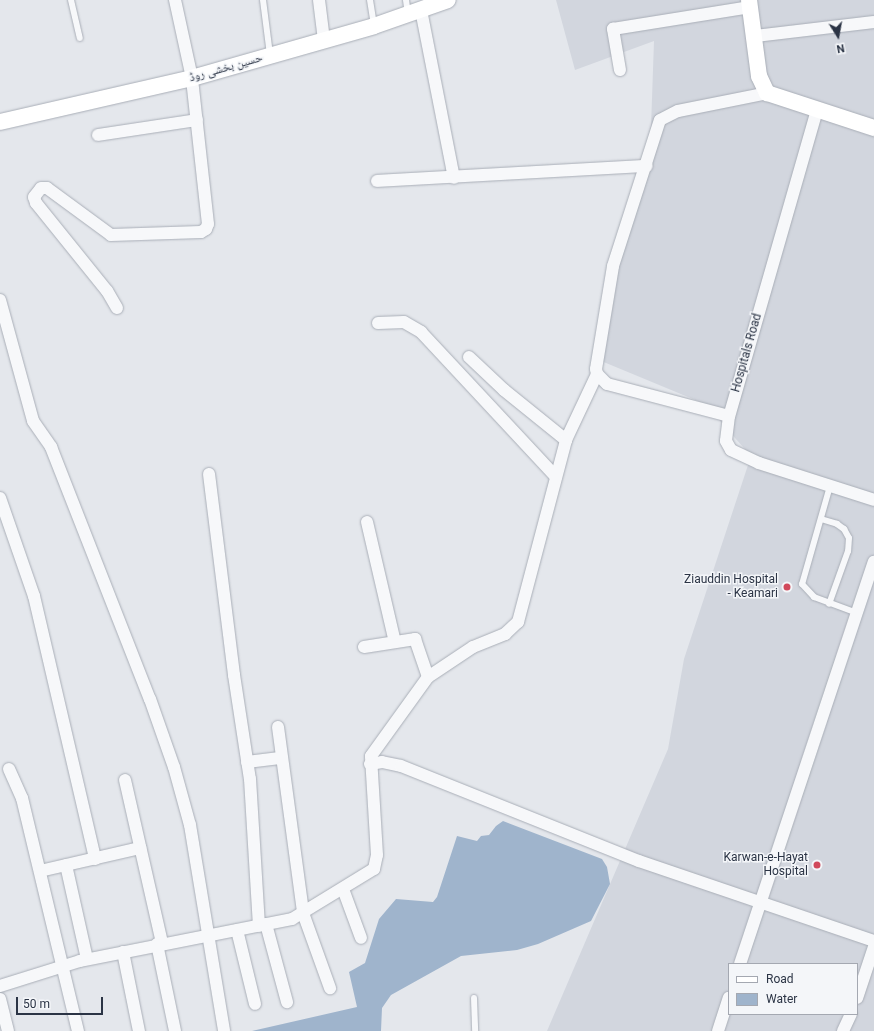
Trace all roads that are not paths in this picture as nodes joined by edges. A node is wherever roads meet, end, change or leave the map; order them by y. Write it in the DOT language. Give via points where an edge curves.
graph roads {
  1 [pos="71,0"];
  2 [pos="175,0"];
  3 [pos="263,0"];
  4 [pos="319,0"];
  5 [pos="370,0"];
  6 [pos="443,1"];
  7 [pos="750,4"];
  8 [pos="412,8"];
  9 [pos="874,22"];
  10 [pos="374,26"];
  11 [pos="755,36"];
  12 [pos="80,38"];
  13 [pos="324,40"];
  14 [pos="270,55"];
  15 [pos="620,70"];
  16 [pos="192,78"];
  17 [pos="767,93"];
  18 [pos="817,110"];
  19 [pos="197,120"];
  20 [pos="0,122"];
  21 [pos="874,128"];
  22 [pos="98,134"];
  23 [pos="647,166"];
  24 [pos="454,178"];
  25 [pos="377,181"];
  26 [pos="0,300"];
  27 [pos="117,308"];
  28 [pos="378,323"];
  29 [pos="469,357"];
  30 [pos="597,374"];
  31 [pos="729,416"];
  32 [pos="566,440"];
  33 [pos="209,474"];
  34 [pos="556,477"];
  35 [pos="830,486"];
  36 [pos="0,498"];
  37 [pos="874,500"];
  38 [pos="821,519"];
  39 [pos="367,522"];
  40 [pos="874,562"];
  41 [pos="829,604"];
  42 [pos="857,613"];
  43 [pos="395,642"];
  44 [pos="364,647"];
  45 [pos="428,677"];
  46 [pos="278,727"];
  47 [pos="282,758"];
  48 [pos="247,762"];
  49 [pos="370,764"];
  50 [pos="9,769"];
  51 [pos="125,780"];
  52 [pos="140,848"];
  53 [pos="96,859"];
  54 [pos="66,866"];
  55 [pos="40,871"];
  56 [pos="343,889"];
  57 [pos="761,903"];
  58 [pos="303,913"];
  59 [pos="262,925"];
  60 [pos="237,930"];
  61 [pos="207,936"];
  62 [pos="361,938"];
  63 [pos="874,941"];
  64 [pos="160,944"];
  65 [pos="874,947"];
  66 [pos="123,952"];
  67 [pos="87,959"];
  68 [pos="740,963"];
  69 [pos="62,966"];
  70 [pos="0,986"];
  71 [pos="330,988"];
  72 [pos="858,995"];
  73 [pos="474,998"];
  74 [pos="0,999"];
  75 [pos="728,1001"];
  76 [pos="287,1002"];
  77 [pos="255,1004"];
  78 [pos="848,1015"];
  79 [pos="8,1031"];
  80 [pos="78,1031"];
  81 [pos="139,1031"];
  82 [pos="175,1031"];
  83 [pos="224,1031"];
  84 [pos="475,1031"];
  85 [pos="718,1031"];
  86 [pos="843,1031"];
  1 -- 12 [label="lane"];
  2 -- 16 [label="street"];
  3 -- 14 [label="lane"];
  4 -- 13 [label="street"];
  5 -- 10 [label="lane"];
  6 -- 8 [label="street, حسین بخشی روڈ"];
  7 -- 11 [label="street"];
  7 -- 15 [label="street" via="613,29"];
  8 -- 10 [label="street, حسین بخشی روڈ"];
  8 -- 24 [label="street"];
  9 -- 11 [label="street"];
  10 -- 13 [label="street, حسین بخشی روڈ"];
  11 -- 17 [label="street" via="759,76"];
  13 -- 14 [label="street, حسین بخشی روڈ"];
  14 -- 16 [label="street, حسین بخشی روڈ"];
  16 -- 19 [label="street"];
  16 -- 20 [label="street, حسین بخشی روڈ"];
  17 -- 18 [label="street"];
  17 -- 23 [label="street" via="667,114 660,120"];
  18 -- 21 [label="street"];
  18 -- 31 [label="street, Hospitals Road"];
  19 -- 22 [label="street"];
  19 -- 27 [label="street" via="208,224 201,232 111,235 47,188 41,188 34,197 107,291"];
  23 -- 24 [label="street"];
  23 -- 30 [label="street" via="613,266"];
  24 -- 25 [label="street"];
  26 -- 61 [label="street" via="33,421 53,454 150,699 174,767 190,824"];
  28 -- 34 [label="street" via="404,322 421,332"];
  29 -- 32 [label="street" via="504,390"];
  30 -- 31 [label="street" via="606,384"];
  30 -- 32 [label="street"];
  31 -- 35 [label="street, Hospitals Road" via="726,441 731,450 759,463"];
  32 -- 34 [label="street"];
  33 -- 48 [label="street"];
  34 -- 45 [label="street" via="515,627 474,647"];
  35 -- 37 [label="street, Hospitals Road"];
  35 -- 38 [label="lane"];
  36 -- 53 [label="street" via="34,596"];
  38 -- 41 [label="lane" via="802,584 814,598"];
  38 -- 41 [label="lane" via="837,524 844,529 849,538 848,551"];
  39 -- 43 [label="street"];
  40 -- 42 [label="street"];
  41 -- 42 [label="lane"];
  42 -- 57 [label="street"];
  43 -- 44 [label="street"];
  43 -- 45 [label="street" via="415,639"];
  45 -- 49 [label="street" via="375,748"];
  46 -- 47 [label="street"];
  47 -- 48 [label="street"];
  47 -- 58 [label="street"];
  48 -- 59 [label="street"];
  49 -- 56 [label="street" via="377,864 374,869"];
  49 -- 57 [label="street" via="382,762 401,766 632,858"];
  50 -- 55 [label="street" via="22,798"];
  51 -- 52 [label="street"];
  52 -- 53 [label="street"];
  52 -- 64 [label="street"];
  53 -- 54 [label="street"];
  54 -- 55 [label="street"];
  54 -- 67 [label="street"];
  55 -- 69 [label="street"];
  56 -- 58 [label="street"];
  56 -- 62 [label="street"];
  57 -- 63 [label="street"];
  57 -- 68 [label="street"];
  58 -- 59 [label="street" via="292,919"];
  58 -- 71 [label="street"];
  59 -- 60 [label="street"];
  59 -- 76 [label="street"];
  60 -- 61 [label="street"];
  60 -- 77 [label="street"];
  61 -- 64 [label="street"];
  61 -- 83 [label="street"];
  64 -- 66 [label="street"];
  64 -- 82 [label="street"];
  65 -- 72 [label="street"];
  66 -- 67 [label="street"];
  66 -- 81 [label="street"];
  67 -- 69 [label="street"];
  69 -- 70 [label="street"];
  69 -- 80 [label="street"];
  73 -- 84 [label="lane"];
  74 -- 79 [label="street"];
  75 -- 85 [label="street"];
  78 -- 86 [label="street"];
}
